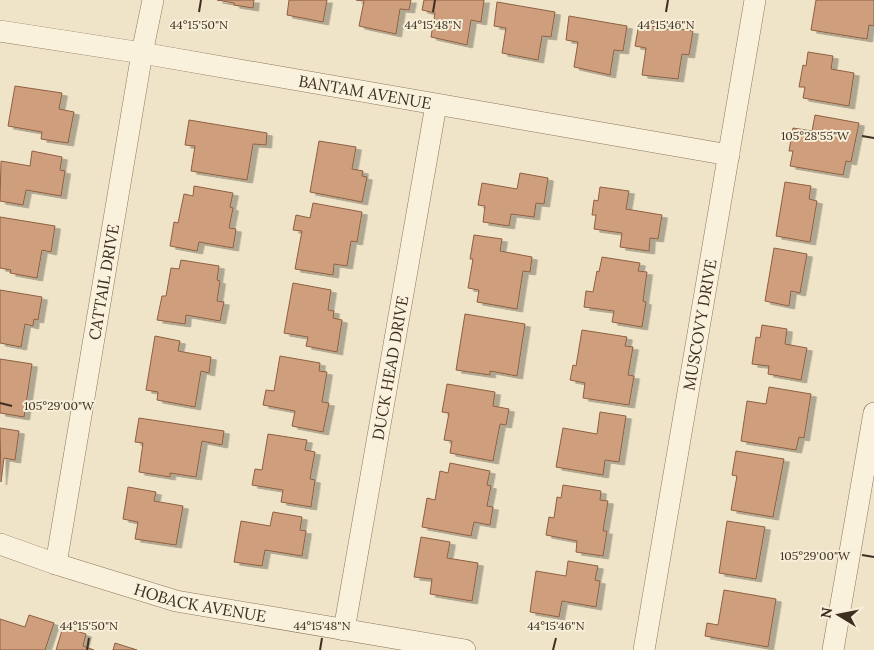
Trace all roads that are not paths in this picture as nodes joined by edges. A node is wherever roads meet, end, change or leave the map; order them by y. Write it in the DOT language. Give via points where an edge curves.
graph roads {
  1 [pos="153,0"];
  2 [pos="755,0"];
  3 [pos="0,31"];
  4 [pos="142,53"];
  5 [pos="436,105"];
  6 [pos="729,155"];
  7 [pos="874,413"];
  8 [pos="0,544"];
  9 [pos="56,564"];
  10 [pos="344,630"];
  11 [pos="465,650"];
  12 [pos="644,650"];
  13 [pos="833,650"];
  1 -- 4 [label="street, CATTAIL DRIVE"];
  2 -- 6 [label="street, MUSCOVY DRIVE"];
  3 -- 4 [label="street, BANTAM AVENUE"];
  4 -- 5 [label="street, BANTAM AVENUE"];
  4 -- 9 [label="street, CATTAIL DRIVE"];
  5 -- 6 [label="street, BANTAM AVENUE"];
  5 -- 10 [label="street, DUCK HEAD DRIVE"];
  6 -- 12 [label="street, MUSCOVY DRIVE"];
  7 -- 13 [label="street"];
  8 -- 9 [label="street, HOBACK AVENUE"];
  9 -- 10 [label="street, HOBACK AVENUE" via="176,601"];
  10 -- 11 [label="street, HOBACK AVENUE"];
}
